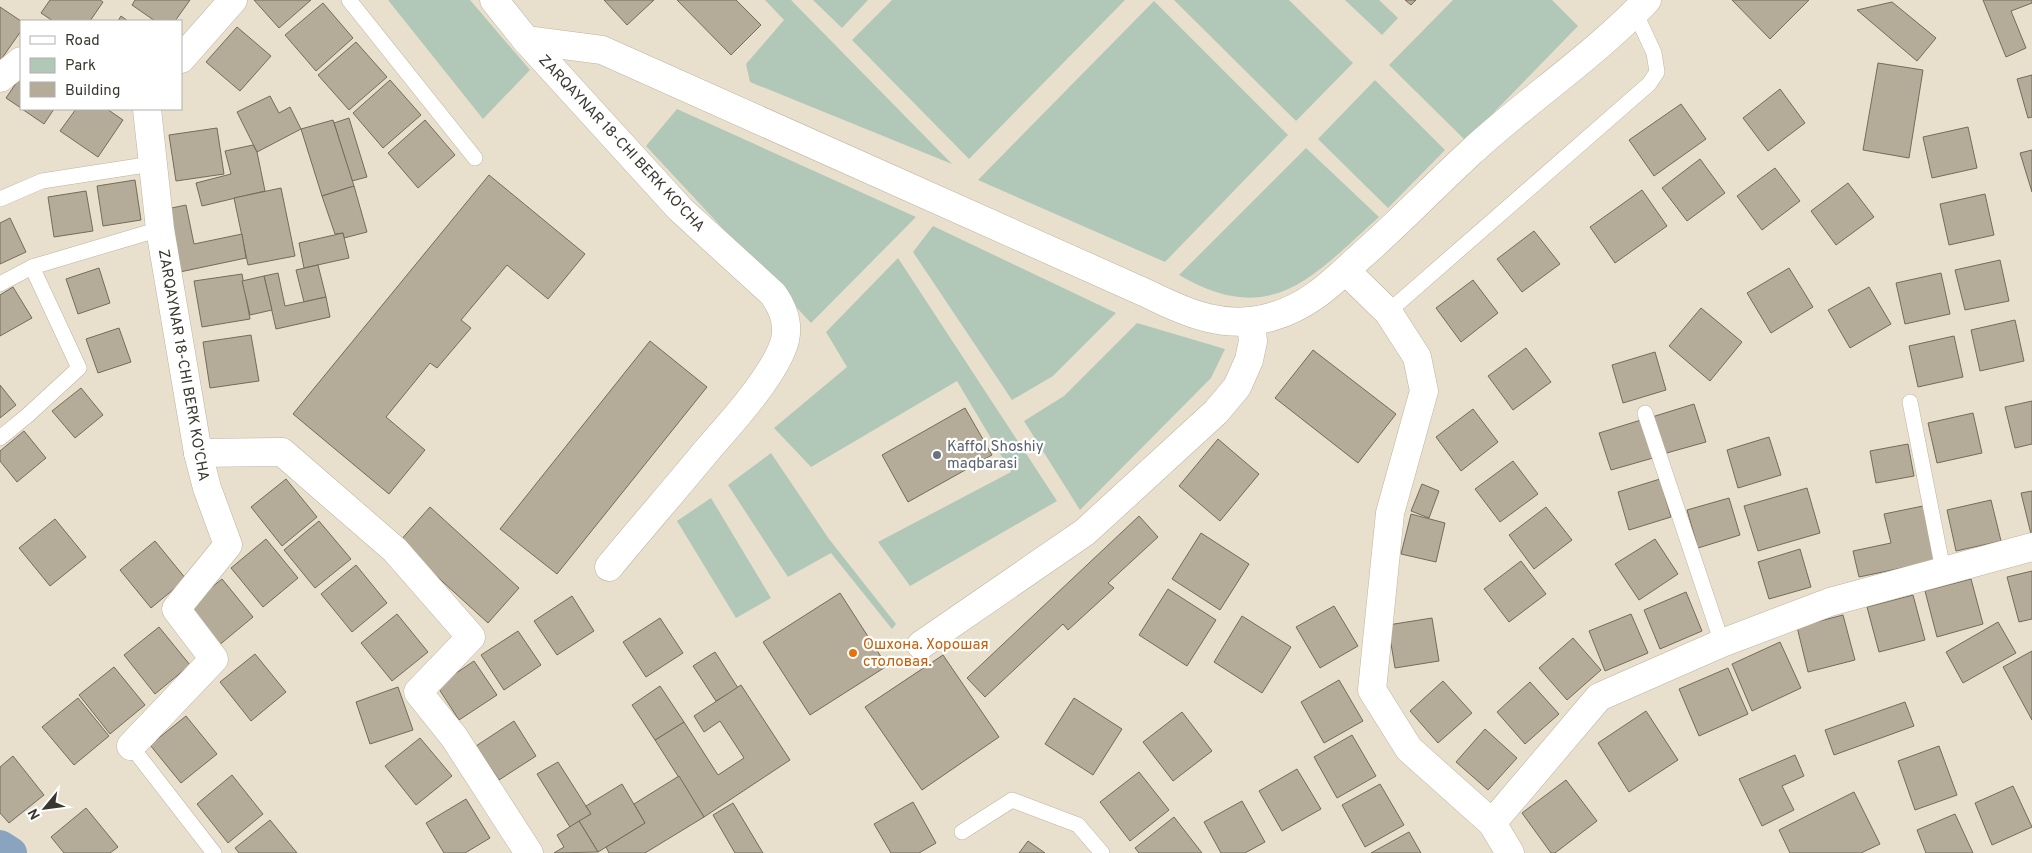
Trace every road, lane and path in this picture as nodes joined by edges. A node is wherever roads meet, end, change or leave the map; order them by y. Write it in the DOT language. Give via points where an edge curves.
graph roads {
  1 [pos="233,0"];
  2 [pos="349,0"];
  3 [pos="494,0"];
  4 [pos="1641,6"];
  5 [pos="526,40"];
  6 [pos="182,58"];
  7 [pos="20,63"];
  8 [pos="0,78"];
  9 [pos="146,110"];
  10 [pos="475,158"];
  11 [pos="152,164"];
  12 [pos="0,199"];
  13 [pos="160,229"];
  14 [pos="32,267"];
  15 [pos="1346,271"];
  16 [pos="0,284"];
  17 [pos="1388,312"];
  18 [pos="1251,322"];
  19 [pos="1910,402"];
  20 [pos="1645,413"];
  21 [pos="0,438"];
  22 [pos="198,452"];
  23 [pos="2032,547"];
  24 [pos="609,567"];
  25 [pos="1943,570"];
  26 [pos="1722,643"];
  27 [pos="921,645"];
  28 [pos="131,746"];
  29 [pos="1492,823"];
  30 [pos="962,832"];
  31 [pos="526,852"];
  32 [pos="214,853"];
  33 [pos="1102,853"];
  34 [pos="1510,853"];
  1 -- 6 [label="street"];
  2 -- 10 [label="lane"];
  3 -- 5 [label="street, ZARQAYNAR 18-CHI BERK KO'CHA"];
  4 -- 15 [label="street" via="1613,34 1470,152"];
  4 -- 17 [label="lane" via="1656,72 1649,84"];
  5 -- 18 [label="street" via="602,50 1171,306 1220,322"];
  5 -- 24 [label="street, ZARQAYNAR 18-CHI BERK KO'CHA" via="680,209 773,294 786,321 782,350 743,409"];
  7 -- 8 [label="street"];
  9 -- 11 [label="street, ZARQAYNAR 18-CHI BERK KO'CHA"];
  11 -- 12 [label="lane" via="42,181"];
  11 -- 13 [label="street, ZARQAYNAR 18-CHI BERK KO'CHA"];
  13 -- 14 [label="lane, ZARQAYNAR 18-CHI BERK KO'CHA"];
  13 -- 22 [label="street, ZARQAYNAR 18-CHI BERK KO'CHA"];
  14 -- 16 [label="lane, ZARQAYNAR 18-CHI BERK KO'CHA"];
  14 -- 21 [label="lane" via="79,368"];
  15 -- 17 [label="street"];
  15 -- 18 [label="street" via="1302,305"];
  17 -- 29 [label="street" via="1417,357 1424,391 1390,513 1372,690 1409,749"];
  18 -- 27 [label="street" via="1253,341 1249,360 1237,387 1216,412 1085,532"];
  19 -- 25 [label="lane"];
  20 -- 26 [label="lane"];
  22 -- 28 [label="street, ZARQAYNAR 18-CHI BERK KO'CHA" via="228,545 176,609 214,658"];
  22 -- 31 [label="street" via="282,452 395,550 471,637 418,692 454,737"];
  23 -- 25 [label="street"];
  25 -- 26 [label="street" via="1830,602"];
  26 -- 29 [label="street" via="1599,697"];
  28 -- 32 [label="lane, ZARQAYNAR 18-CHI BERK KO'CHA"];
  29 -- 34 [label="street"];
  30 -- 33 [label="lane" via="1012,800 1078,825"];
}
